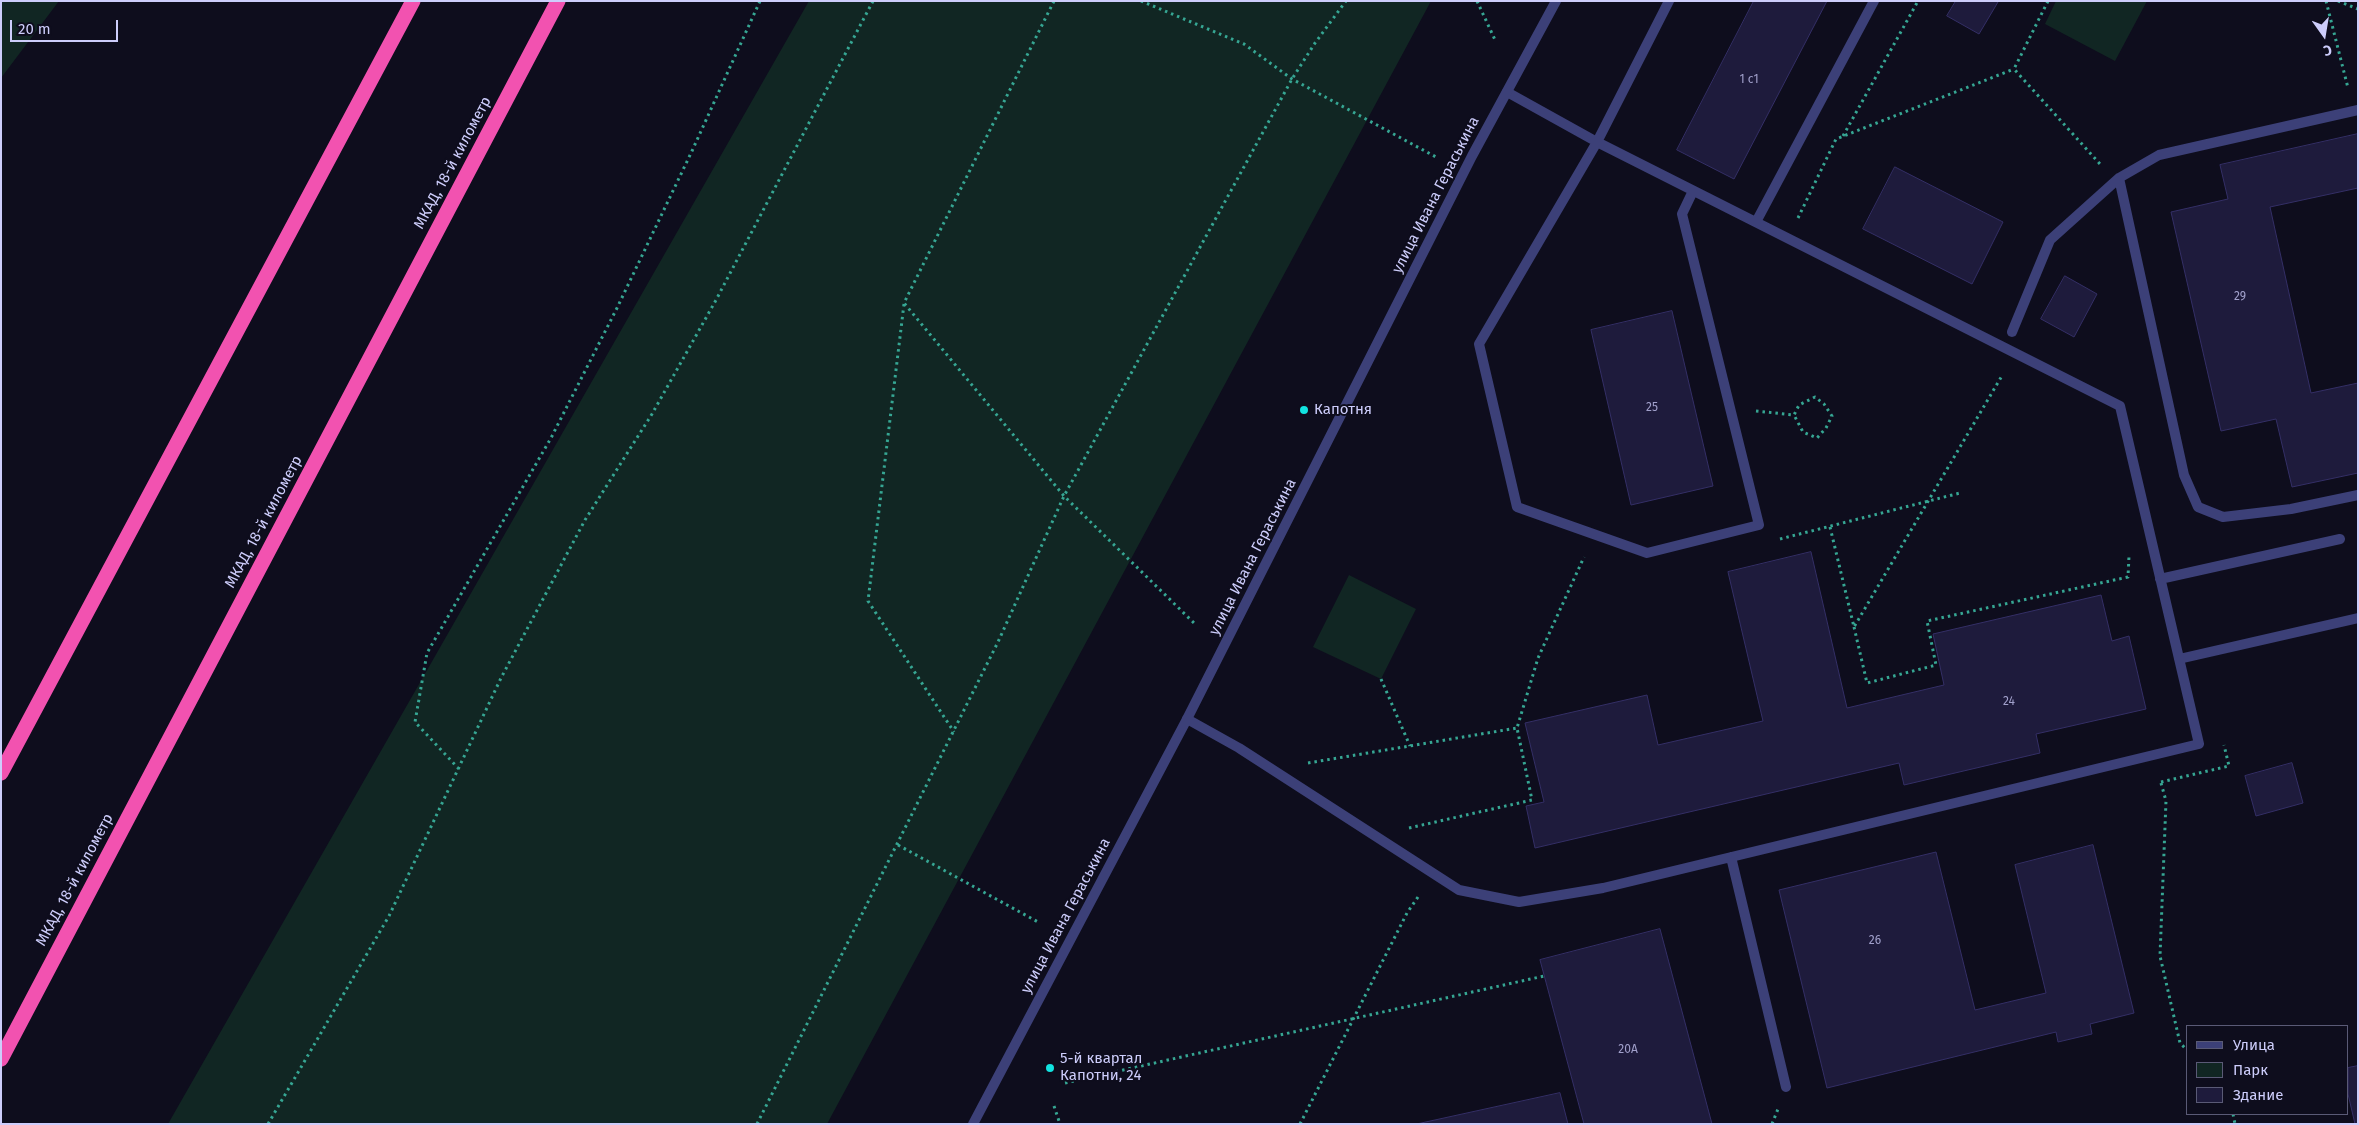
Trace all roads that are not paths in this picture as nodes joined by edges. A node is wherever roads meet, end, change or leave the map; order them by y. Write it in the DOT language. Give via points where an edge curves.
graph roads {
  1 [pos="413,1"];
  2 [pos="558,1"];
  3 [pos="1556,1"];
  4 [pos="1668,1"];
  5 [pos="1874,1"];
  6 [pos="1507,92"];
  7 [pos="2356,110"];
  8 [pos="1597,142"];
  9 [pos="2119,178"];
  10 [pos="1693,191"];
  11 [pos="1756,222"];
  12 [pos="2012,332"];
  13 [pos="2358,495"];
  14 [pos="2340,539"];
  15 [pos="2160,579"];
  16 [pos="2358,618"];
  17 [pos="2179,659"];
  18 [pos="1187,719"];
  19 [pos="1,773"];
  20 [pos="1731,857"];
  21 [pos="1,1059"];
  22 [pos="1786,1087"];
  23 [pos="973,1124"];
  1 -- 19 [label="highway"];
  2 -- 21 [label="highway, МКАД, 18-й километр"];
  3 -- 6 [label="street, улица Ивана Гераськина"];
  4 -- 8 [label="street"];
  5 -- 11 [label="street"];
  6 -- 8 [label="street"];
  6 -- 18 [label="street, улица Ивана Гераськина"];
  7 -- 9 [label="street" via="2159,155"];
  8 -- 10 [label="street"];
  8 -- 10 [label="street" via="1479,344 1517,507 1647,553 1759,525 1682,214"];
  9 -- 12 [label="street" via="2050,240"];
  9 -- 13 [label="street" via="2184,475 2198,507 2223,517 2291,509"];
  10 -- 11 [label="street"];
  11 -- 15 [label="street" via="2120,406"];
  14 -- 15 [label="street"];
  15 -- 17 [label="street"];
  16 -- 17 [label="street"];
  17 -- 20 [label="street" via="2199,744"];
  18 -- 20 [label="street" via="1239,748 1458,890 1519,902 1603,888"];
  18 -- 23 [label="street, улица Ивана Гераськина"];
  20 -- 22 [label="street"];
}
